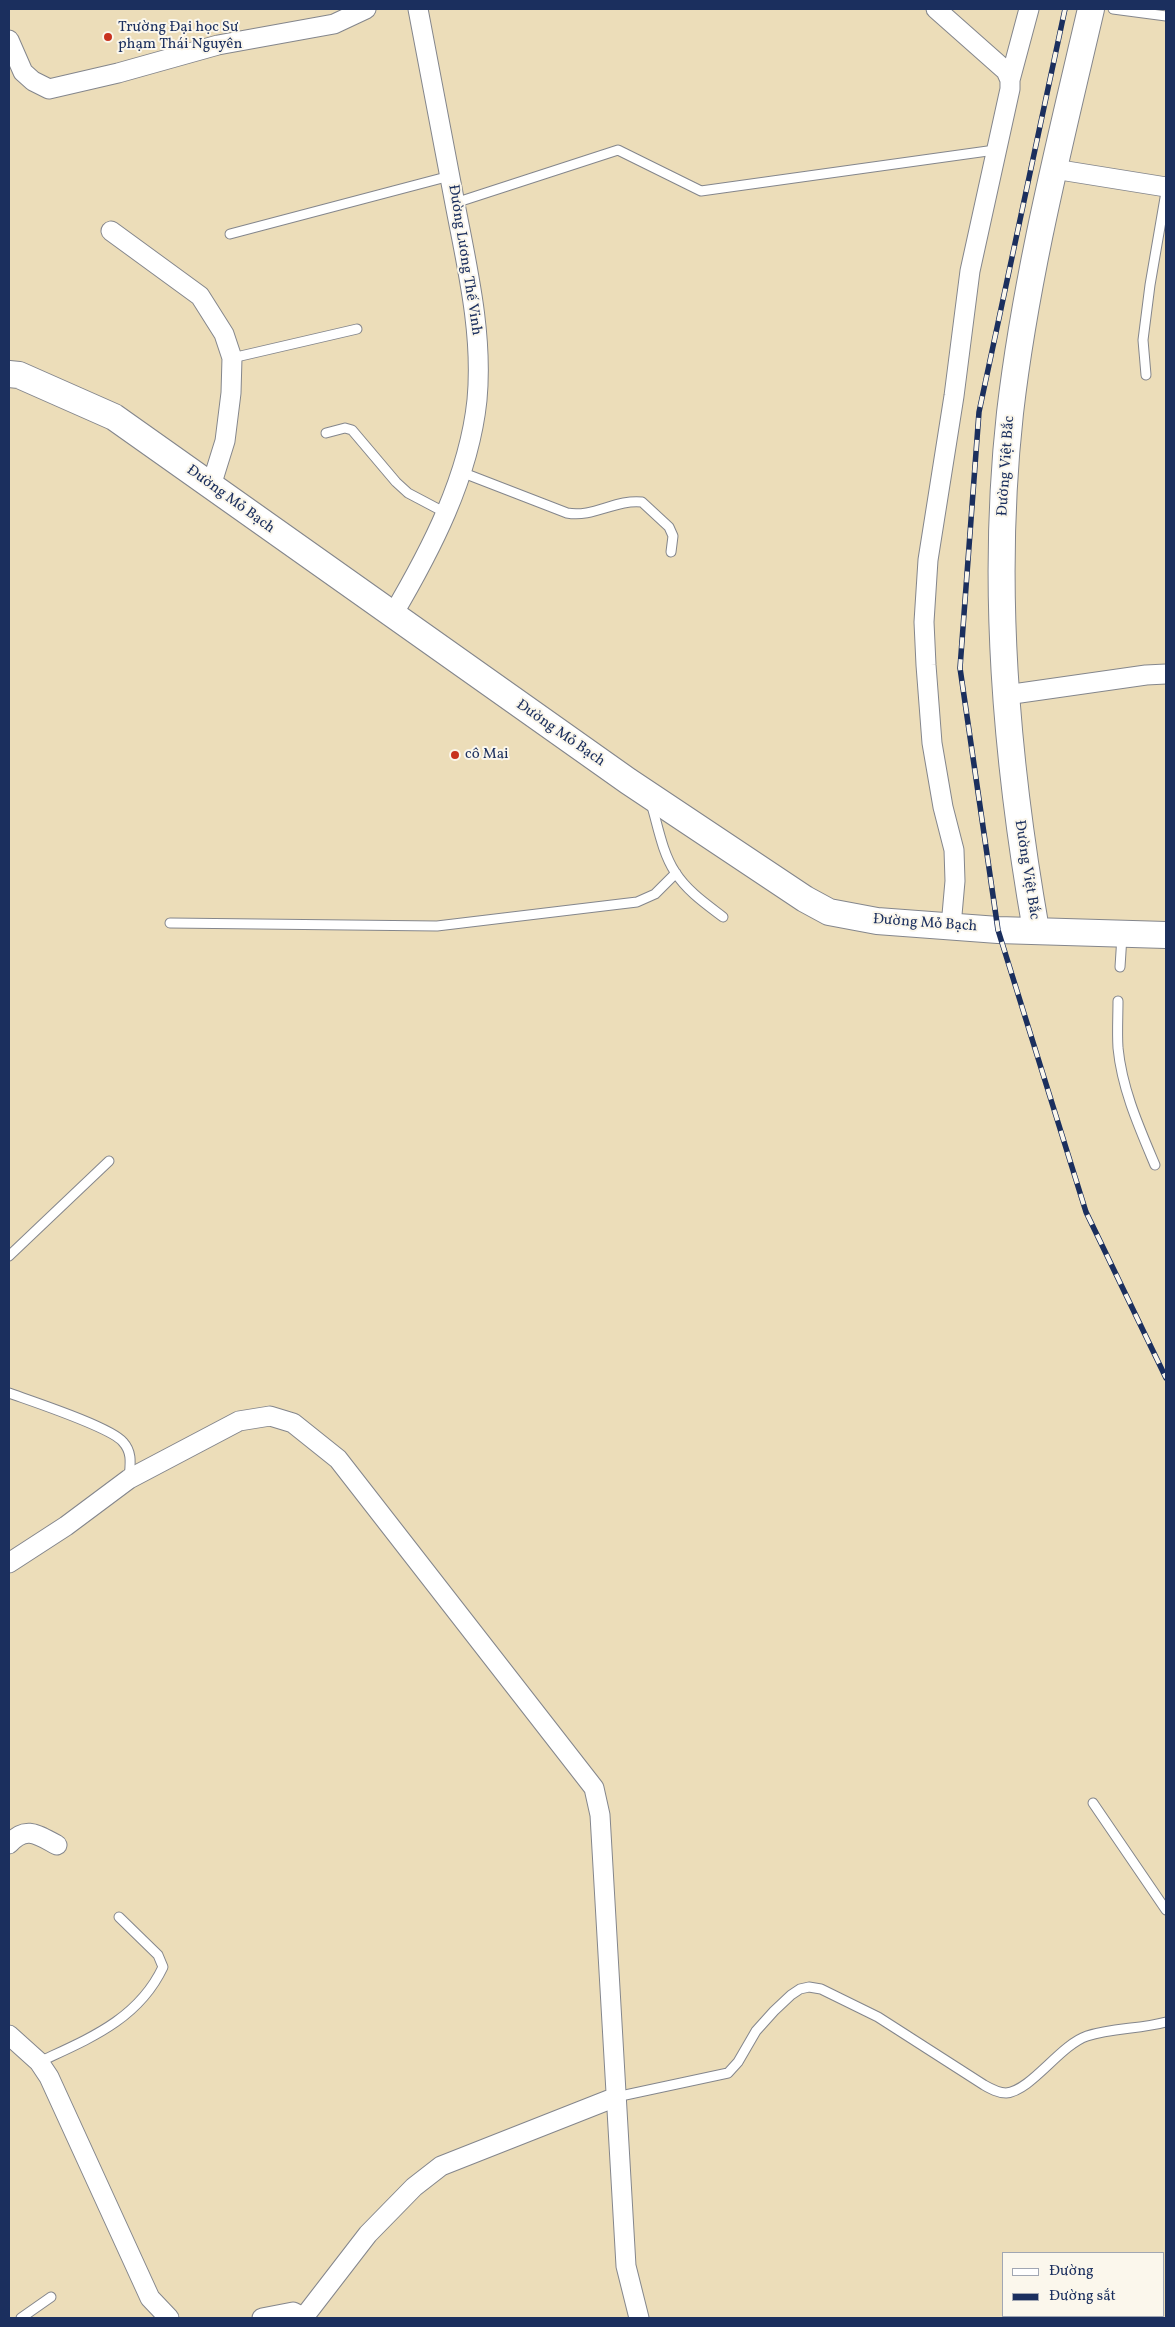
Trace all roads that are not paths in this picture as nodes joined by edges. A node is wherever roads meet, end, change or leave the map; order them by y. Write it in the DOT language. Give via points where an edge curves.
graph roads {
  1 [pos="366,9"];
  2 [pos="418,9"];
  3 [pos="936,9"];
  4 [pos="1029,9"];
  5 [pos="1091,9"];
  6 [pos="1113,9"];
  7 [pos="1166,16"];
  8 [pos="9,40"];
  9 [pos="1010,80"];
  10 [pos="995,150"];
  11 [pos="1054,169"];
  12 [pos="450,176"];
  13 [pos="1166,187"];
  14 [pos="1166,192"];
  15 [pos="455,203"];
  16 [pos="111,231"];
  17 [pos="230,234"];
  18 [pos="356,329"];
  19 [pos="232,358"];
  20 [pos="9,374"];
  21 [pos="1146,376"];
  22 [pos="326,433"];
  23 [pos="462,472"];
  24 [pos="211,486"];
  25 [pos="444,512"];
  26 [pos="671,552"];
  27 [pos="392,616"];
  28 [pos="1166,674"];
  29 [pos="1006,695"];
  30 [pos="649,795"];
  31 [pos="676,873"];
  32 [pos="724,917"];
  33 [pos="170,923"];
  34 [pos="951,926"];
  35 [pos="1036,930"];
  36 [pos="1122,934"];
  37 [pos="1166,935"];
  38 [pos="1120,967"];
  39 [pos="1118,1001"];
  40 [pos="109,1161"];
  41 [pos="1155,1165"];
  42 [pos="9,1256"];
  43 [pos="9,1393"];
  44 [pos="129,1479"];
  45 [pos="9,1563"];
  46 [pos="1093,1803"];
  47 [pos="9,1844"];
  48 [pos="57,1845"];
  49 [pos="1166,1910"];
  50 [pos="119,1917"];
  51 [pos="1166,2022"];
  52 [pos="9,2035"];
  53 [pos="38,2062"];
  54 [pos="616,2097"];
  55 [pos="51,2297"];
  56 [pos="304,2317"];
  57 [pos="22,2318"];
  58 [pos="169,2318"];
  59 [pos="262,2318"];
  60 [pos="639,2318"];
  1 -- 8 [label="street" via="334,24 218,45 49,89 23,72"];
  2 -- 12 [label="street, Đường Lương Thế Vinh"];
  3 -- 9 [label="street" via="1006,71"];
  4 -- 9 [label="street"];
  5 -- 11 [label="street, Đường Việt Bắc"];
  6 -- 7 [label="lane"];
  9 -- 10 [label="street"];
  10 -- 15 [label="lane" via="701,191 618,150"];
  10 -- 34 [label="street" via="970,272 928,560 924,622 932,743 954,850"];
  11 -- 13 [label="street"];
  11 -- 29 [label="street, Đường Việt Bắc" via="1029,289 1010,413 1001,552"];
  12 -- 15 [label="street, Đường Lương Thế Vinh"];
  12 -- 17 [label="lane"];
  14 -- 21 [label="lane" via="1143,340"];
  15 -- 23 [label="street, Đường Lương Thế Vinh" via="471,284 477,340 477,399"];
  16 -- 19 [label="street" via="200,296 224,334"];
  18 -- 19 [label="lane"];
  19 -- 24 [label="street" via="225,441"];
  20 -- 24 [label="street, Đường Mỏ Bạch" via="19,375 114,417"];
  22 -- 25 [label="lane" via="345,428 352,430 396,482 415,497"];
  23 -- 25 [label="street, Đường Lương Thế Vinh"];
  23 -- 26 [label="lane" via="577,515 625,502 642,502 669,527 673,536"];
  24 -- 27 [label="street, Đường Mỏ Bạch"];
  25 -- 27 [label="street, Đường Lương Thế Vinh" via="423,562"];
  27 -- 30 [label="street, Đường Mỏ Bạch"];
  28 -- 29 [label="street" via="1146,674"];
  29 -- 35 [label="street, Đường Việt Bắc" via="1013,782"];
  30 -- 31 [label="lane" via="667,857"];
  30 -- 34 [label="street, Đường Mỏ Bạch" via="829,912 877,921"];
  31 -- 32 [label="lane" via="695,895"];
  31 -- 33 [label="lane" via="655,894 637,902 437,926"];
  34 -- 35 [label="street, Đường Mỏ Bạch"];
  35 -- 36 [label="street, Đường Mỏ Bạch"];
  36 -- 37 [label="street, Đường Mỏ Bạch"];
  36 -- 38 [label="lane"];
  39 -- 41 [label="lane" via="1122,1076"];
  40 -- 42 [label="lane"];
  43 -- 44 [label="lane" via="106,1430 123,1441 131,1456"];
  44 -- 45 [label="street"];
  44 -- 54 [label="street" via="239,1422 270,1416 294,1423 338,1459 594,1788 600,1815"];
  46 -- 49 [label="lane"];
  47 -- 48 [label="street" via="25,1832"];
  50 -- 53 [label="lane" via="158,1956 163,1967 158,1977 131,2010 110,2028"];
  51 -- 54 [label="lane" via="1087,2036 1074,2042 1014,2091 1005,2093 984,2086 863,2009 821,1988 800,1989 756,2031 728,2073"];
  52 -- 53 [label="street"];
  53 -- 58 [label="street" via="49,2077 150,2298"];
  54 -- 56 [label="street" via="441,2166 414,2187 368,2234"];
  54 -- 60 [label="street" via="626,2266"];
  55 -- 57 [label="lane"];
  56 -- 59 [label="street" via="293,2312"];
}
